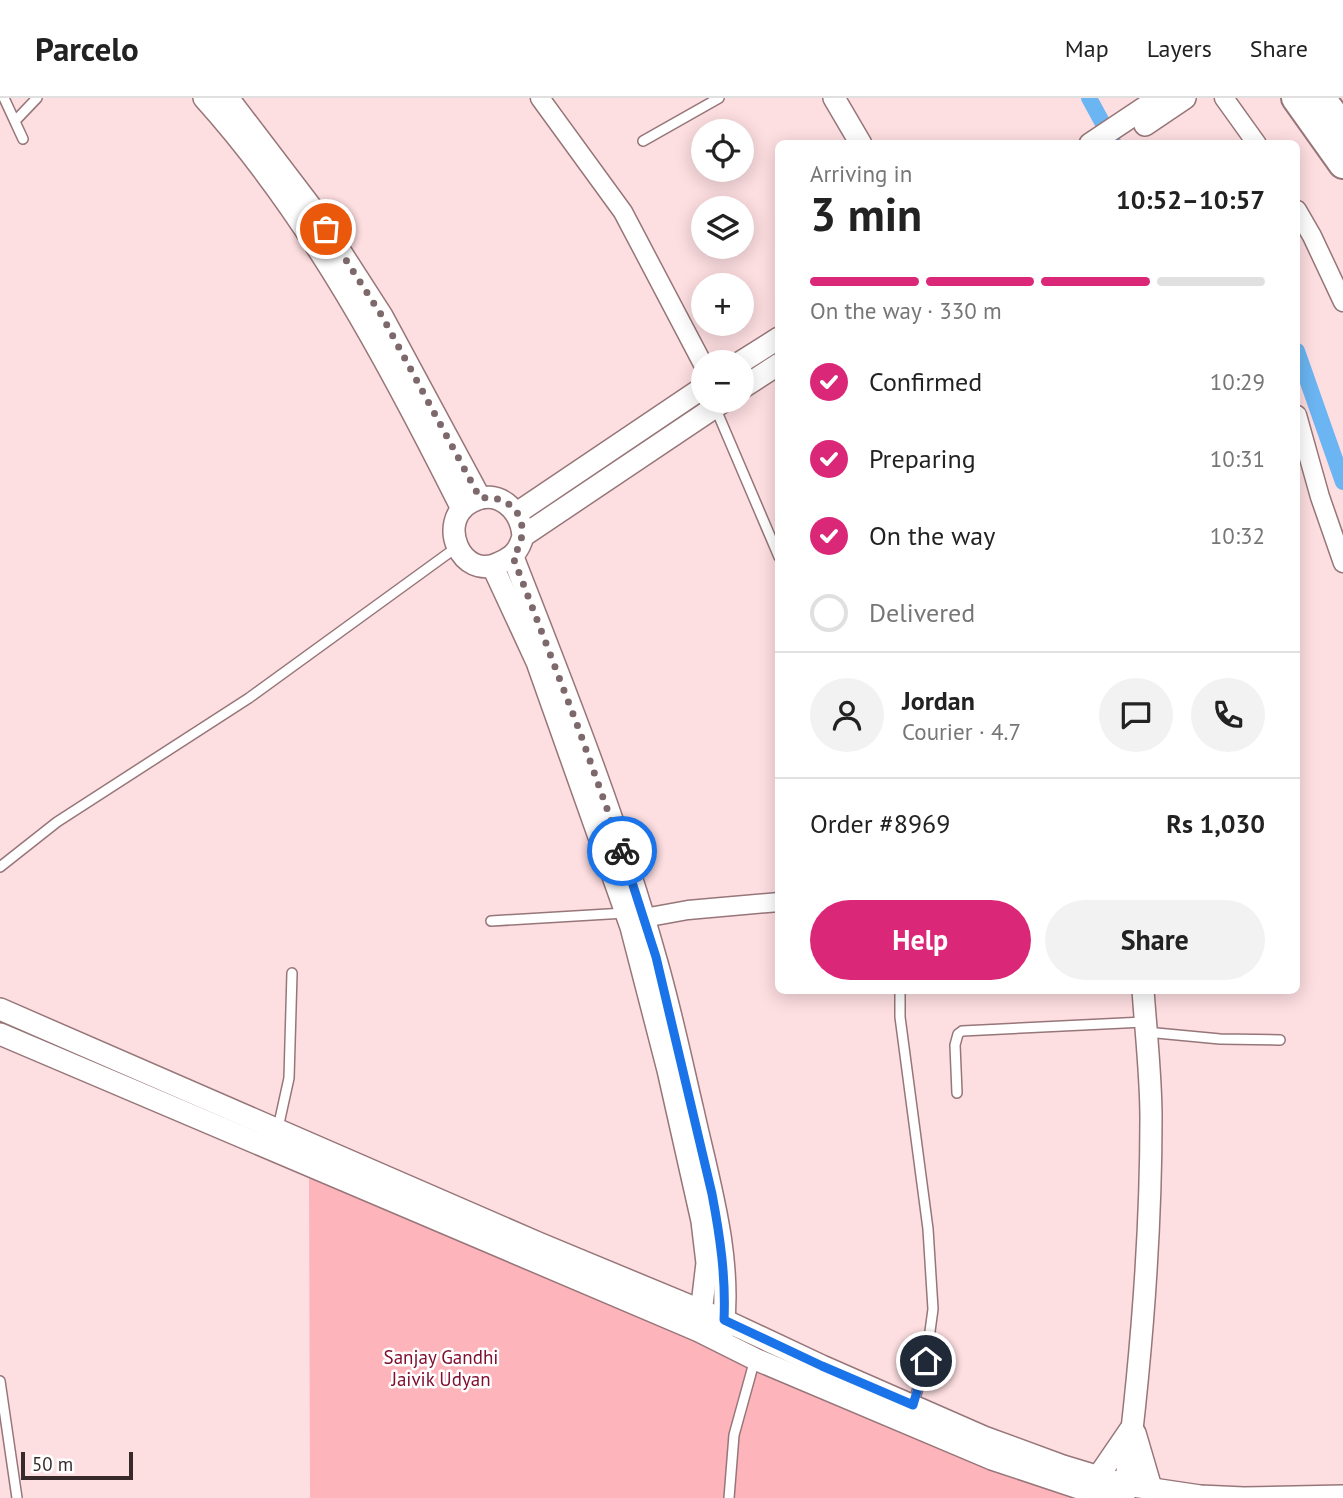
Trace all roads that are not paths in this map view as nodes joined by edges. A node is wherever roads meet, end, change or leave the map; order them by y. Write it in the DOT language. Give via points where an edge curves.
graph roads {
  1 [pos="4,98"];
  2 [pos="37,98"];
  3 [pos="204,98"];
  4 [pos="228,98"];
  5 [pos="540,98"];
  6 [pos="719,98"];
  7 [pos="834,98"];
  8 [pos="1158,98"];
  9 [pos="1185,98"];
  10 [pos="1224,98"];
  11 [pos="1296,98"];
  12 [pos="1321,98"];
  13 [pos="16,120"];
  14 [pos="1343,128"];
  15 [pos="1122,134"];
  16 [pos="23,139"];
  17 [pos="859,140"];
  18 [pos="1103,140"];
  19 [pos="1254,140"];
  20 [pos="643,141"];
  21 [pos="1343,164"];
  22 [pos="1300,215"];
  23 [pos="1343,302"];
  24 [pos="775,341"];
  25 [pos="696,350"];
  26 [pos="754,354"];
  27 [pos="775,367"];
  28 [pos="754,380"];
  29 [pos="691,396"];
  30 [pos="706,413"];
  31 [pos="723,413"];
  32 [pos="1300,426"];
  33 [pos="471,503"];
  34 [pos="517,513"];
  35 [pos="523,536"];
  36 [pos="457,547"];
  37 [pos="775,547"];
  38 [pos="513,557"];
  39 [pos="1343,563"];
  40 [pos="493,567"];
  41 [pos="0,867"];
  42 [pos="775,902"];
  43 [pos="635,916"];
  44 [pos="491,921"];
  45 [pos="292,973"];
  46 [pos="900,994"];
  47 [pos="1143,994"];
  48 [pos="0,1009"];
  49 [pos="1146,1027"];
  50 [pos="0,1034"];
  51 [pos="1280,1040"];
  52 [pos="957,1093"];
  53 [pos="278,1130"];
  54 [pos="724,1320"];
  55 [pos="701,1321"];
  56 [pos="764,1338"];
  57 [pos="721,1342"];
  58 [pos="755,1359"];
  59 [pos="0,1381"];
  60 [pos="913,1405"];
  61 [pos="1133,1426"];
  62 [pos="1109,1490"];
  63 [pos="1153,1493"];
  64 [pos="1343,1496"];
  65 [pos="17,1498"];
  66 [pos="729,1498"];
  1 -- 13 [label="lane"];
  2 -- 13 [label="lane"];
  3 -- 33 [label="street" via="271,181 348,298"];
  4 -- 33 [label="street" via="315,212 375,305"];
  5 -- 25 [label="street" via="624,212"];
  6 -- 20 [label="lane"];
  7 -- 17 [label="street"];
  8 -- 15 [label="street"];
  9 -- 15 [label="street"];
  10 -- 19 [label="street"];
  11 -- 21 [label="main road"];
  12 -- 14 [label="main road"];
  13 -- 16 [label="lane"];
  15 -- 18 [label="street"];
  22 -- 23 [label="street"];
  24 -- 26 [label="street"];
  27 -- 28 [label="street"];
  29 -- 34 [label="street"];
  30 -- 35 [label="street"];
  31 -- 37 [label="lane"];
  32 -- 39 [label="street"];
  33 -- 34 [label="street" via="501,499"];
  33 -- 36 [label="street" via="453,527"];
  34 -- 35 [label="street"];
  35 -- 38 [label="street"];
  36 -- 40 [label="street" via="472,563"];
  36 -- 41 [label="lane" via="249,698 57,822"];
  38 -- 40 [label="street"];
  38 -- 43 [label="street" via="578,727"];
  40 -- 43 [label="street" via="537,662"];
  42 -- 43 [label="street"];
  43 -- 44 [label="lane"];
  43 -- 54 [label="street" via="668,1008 712,1194 720,1233"];
  43 -- 55 [label="street" via="702,1222 707,1263"];
  45 -- 53 [label="lane" via="289,1078"];
  46 -- 60 [label="lane" via="933,1309 926,1361"];
  47 -- 49 [label="street"];
  48 -- 53 [label="street"];
  49 -- 51 [label="lane" via="1220,1039"];
  49 -- 52 [label="lane" via="962,1031 955,1045"];
  49 -- 61 [label="street" via="1150,1203"];
  50 -- 55 [label="street"];
  53 -- 55 [label="street"];
  54 -- 55 [label="street"];
  54 -- 56 [label="street"];
  54 -- 57 [label="street"];
  55 -- 57 [label="street"];
  56 -- 58 [label="lane"];
  56 -- 60 [label="street"];
  57 -- 58 [label="street"];
  58 -- 62 [label="street" via="992,1459"];
  58 -- 66 [label="lane" via="734,1435"];
  59 -- 65 [label="lane"];
  60 -- 62 [label="street" via="1063,1466"];
  61 -- 62 [label="street"];
  61 -- 62 [label="street"];
  61 -- 63 [label="street"];
  62 -- 63 [label="street"];
  63 -- 64 [label="street" via="1244,1498"];
}
